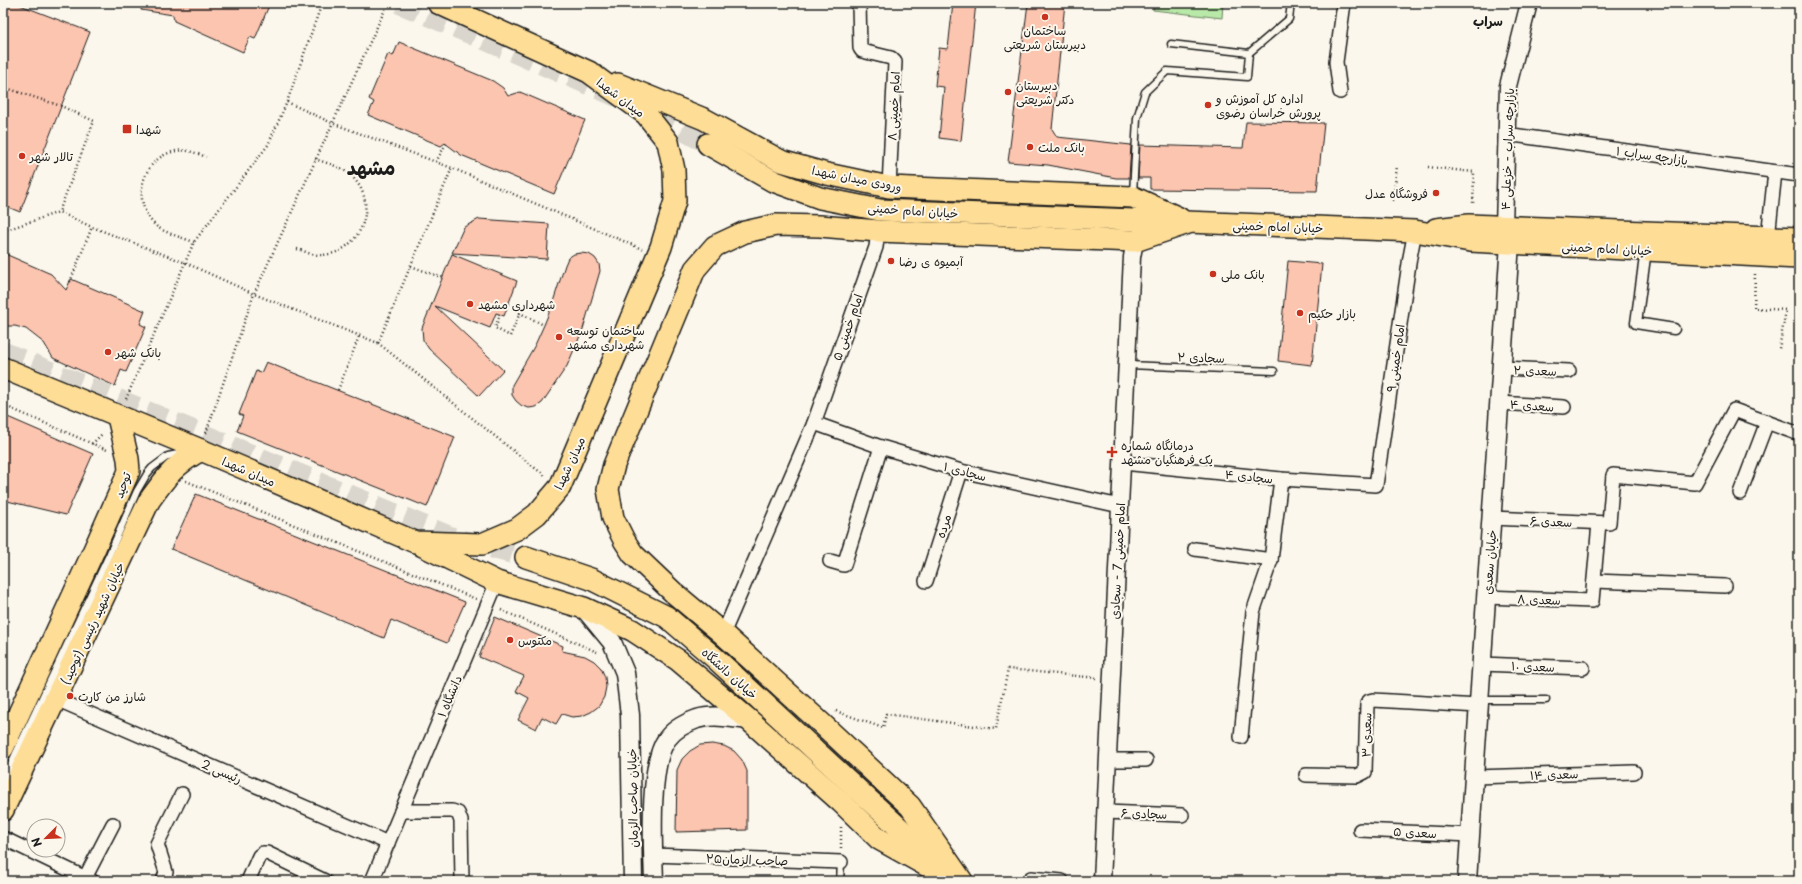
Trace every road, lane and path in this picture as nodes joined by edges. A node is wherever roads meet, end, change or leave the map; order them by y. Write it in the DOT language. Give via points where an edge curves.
graph roads {
  1 [pos="322,3"];
  2 [pos="388,3"];
  3 [pos="438,3"];
  4 [pos="859,3"];
  5 [pos="1291,3"];
  6 [pos="1344,3"];
  7 [pos="1529,3"];
  8 [pos="1171,44"];
  9 [pos="1249,53"];
  10 [pos="589,72"];
  11 [pos="3,87"];
  12 [pos="1340,92"];
  13 [pos="287,102"];
  14 [pos="332,122"];
  15 [pos="1506,134"];
  16 [pos="447,142"];
  17 [pos="708,144"];
  18 [pos="206,157"];
  19 [pos="315,159"];
  20 [pos="436,162"];
  21 [pos="1397,166"];
  22 [pos="1428,167"];
  23 [pos="452,168"];
  24 [pos="1775,172"];
  25 [pos="1799,175"];
  26 [pos="889,187"];
  27 [pos="1133,197"];
  28 [pos="1393,201"];
  29 [pos="1473,205"];
  30 [pos="59,212"];
  31 [pos="1188,223"];
  32 [pos="92,227"];
  33 [pos="3,229"];
  34 [pos="878,231"];
  35 [pos="1416,231"];
  36 [pos="1507,234"];
  37 [pos="1768,237"];
  38 [pos="1799,238"];
  39 [pos="1135,241"];
  40 [pos="194,242"];
  41 [pos="297,249"];
  42 [pos="1646,250"];
  43 [pos="657,255"];
  44 [pos="1799,258"];
  45 [pos="186,263"];
  46 [pos="411,266"];
  47 [pos="1756,273"];
  48 [pos="443,278"];
  49 [pos="70,282"];
  50 [pos="254,294"];
  51 [pos="500,314"];
  52 [pos="544,325"];
  53 [pos="1674,329"];
  54 [pos="360,334"];
  55 [pos="378,343"];
  56 [pos="1778,349"];
  57 [pos="1128,365"];
  58 [pos="3,368"];
  59 [pos="1502,368"];
  60 [pos="1274,371"];
  61 [pos="1569,371"];
  62 [pos="338,390"];
  63 [pos="1500,403"];
  64 [pos="3,405"];
  65 [pos="1564,407"];
  66 [pos="118,417"];
  67 [pos="1767,422"];
  68 [pos="814,423"];
  69 [pos="1799,434"];
  70 [pos="881,447"];
  71 [pos="200,450"];
  72 [pos="128,459"];
  73 [pos="1123,463"];
  74 [pos="961,471"];
  75 [pos="168,474"];
  76 [pos="1281,479"];
  77 [pos="1376,485"];
  78 [pos="560,488"];
  79 [pos="1740,493"];
  80 [pos="1120,506"];
  81 [pos="1492,518"];
  82 [pos="1604,523"];
  83 [pos="415,542"];
  84 [pos="1195,549"];
  85 [pos="526,557"];
  86 [pos="1271,560"];
  87 [pos="830,561"];
  88 [pos="926,581"];
  89 [pos="1594,581"];
  90 [pos="497,582"];
  91 [pos="1725,586"];
  92 [pos="1486,597"];
  93 [pos="487,604"];
  94 [pos="584,608"];
  95 [pos="723,634"];
  96 [pos="621,662"];
  97 [pos="1482,664"];
  98 [pos="1583,668"];
  99 [pos="1111,680"];
  100 [pos="56,700"];
  101 [pos="1546,700"];
  102 [pos="1479,703"];
  103 [pos="749,720"];
  104 [pos="820,722"];
  105 [pos="1241,737"];
  106 [pos="3,748"];
  107 [pos="1107,760"];
  108 [pos="1146,760"];
  109 [pos="1634,772"];
  110 [pos="1306,775"];
  111 [pos="1474,777"];
  112 [pos="3,781"];
  113 [pos="182,794"];
  114 [pos="840,802"];
  115 [pos="3,810"];
  116 [pos="401,811"];
  117 [pos="1105,812"];
  118 [pos="1182,815"];
  119 [pos="113,824"];
  120 [pos="1360,830"];
  121 [pos="1471,835"];
  122 [pos="3,838"];
  123 [pos="388,843"];
  124 [pos="653,855"];
  125 [pos="841,862"];
  126 [pos="1031,878"];
  127 [pos="89,879"];
  128 [pos="163,881"];
  129 [pos="248,881"];
  130 [pos="324,881"];
  131 [pos="372,881"];
  132 [pos="462,881"];
  133 [pos="633,881"];
  134 [pos="654,881"];
  135 [pos="840,881"];
  136 [pos="954,881"];
  137 [pos="958,881"];
  138 [pos="962,881"];
  139 [pos="1062,881"];
  140 [pos="1102,881"];
  141 [pos="1468,881"];
  1 -- 13 [label="path"];
  2 -- 14 [label="path"];
  3 -- 10 [label="main road, میدان شهدا"];
  4 -- 26 [label="street, امام خمینی ۸" via="860,48 891,58 895,62"];
  5 -- 9 [label="lane" via="1290,19"];
  6 -- 12 [label="street" via="1336,62"];
  7 -- 15 [label="street, بازارچه سراب - خزعلی ۴" via="1508,86"];
  8 -- 9 [label="lane"];
  9 -- 27 [label="lane" via="1247,77 1167,71 1144,92 1137,118"];
  10 -- 26 [label="main road, ورودی میدان شهدا" via="704,119 781,161"];
  10 -- 43 [label="main road, میدان شهدا" via="646,114 668,142 674,170 675,201"];
  11 -- 30 [label="path" via="61,106 94,121"];
  13 -- 14 [label="path"];
  13 -- 40 [label="path" via="268,145"];
  14 -- 19 [label="path"];
  14 -- 20 [label="path"];
  15 -- 24 [label="street, بازارچه سراب ۱"];
  15 -- 36 [label="street, بازارچه سراب - خزعلی ۴"];
  16 -- 20 [label="path"];
  17 -- 31 [label="main road, خیابان امام خمینی" via="773,181 820,198 880,210"];
  18 -- 40 [label="path" via="190,151 177,151 161,156 152,163 145,176 141,193 146,213 155,226"];
  19 -- 41 [label="path" via="349,174 362,189 366,206 365,221 358,236 337,252 312,254"];
  19 -- 50 [label="path"];
  20 -- 23 [label="path"];
  21 -- 28 [label="path"];
  22 -- 29 [label="path" via="1474,172"];
  23 -- 43 [label="path"];
  23 -- 46 [label="path"];
  24 -- 25 [label="street, بازارچه سراب ۱"];
  24 -- 37 [label="street"];
  26 -- 27 [label="main road, ورودی میدان شهدا"];
  27 -- 31 [label="main road, ورودی میدان شهدا"];
  30 -- 32 [label="path"];
  30 -- 33 [label="path"];
  31 -- 35 [label="main road, خیابان امام خمینی"];
  31 -- 39 [label="main road"];
  32 -- 45 [label="path"];
  32 -- 49 [label="path"];
  34 -- 39 [label="main road"];
  34 -- 68 [label="street, امام خمینی ۵" via="876,247"];
  34 -- 95 [label="main road" via="776,225 745,232 715,246 695,269 614,465 608,489 613,518 633,554"];
  35 -- 36 [label="main road, خیابان امام خمینی" via="1470,241"];
  35 -- 77 [label="street, امام خمینی ۹"];
  36 -- 37 [label="main road, خیابان امام خمینی"];
  36 -- 42 [label="main road, خیابان امام خمینی"];
  36 -- 59 [label="main road, خیابان سعدی"];
  37 -- 38 [label="main road, خیابان امام خمینی"];
  39 -- 57 [label="street, امام خمینی 7 - سجادی" via="1132,257"];
  40 -- 45 [label="path"];
  42 -- 44 [label="main road, خیابان امام خمینی"];
  42 -- 53 [label="street" via="1636,323"];
  43 -- 78 [label="main road, میدان شهدا"];
  45 -- 50 [label="path"];
  45 -- 66 [label="path"];
  46 -- 48 [label="path"];
  46 -- 55 [label="path"];
  47 -- 56 [label="path" via="1754,308 1786,310"];
  50 -- 54 [label="path"];
  50 -- 71 [label="path"];
  51 -- 52 [label="path" via="494,328 510,336 520,314"];
  54 -- 55 [label="path"];
  54 -- 62 [label="path"];
  55 -- 78 [label="path"];
  57 -- 60 [label="lane, سجادی ۲"];
  57 -- 73 [label="street, امام خمینی 7 - سجادی"];
  58 -- 66 [label="main road, میدان شهدا"];
  59 -- 61 [label="street, سعدی ۲"];
  59 -- 63 [label="main road, خیابان سعدی"];
  63 -- 65 [label="street, سعدی ۴"];
  63 -- 81 [label="main road, خیابان سعدی"];
  64 -- 72 [label="path"];
  66 -- 71 [label="main road, میدان شهدا"];
  66 -- 72 [label="main road, توحید"];
  67 -- 69 [label="street"];
  67 -- 79 [label="street"];
  67 -- 82 [label="street" via="1734,410 1695,484 1613,476"];
  68 -- 70 [label="street, سجادی ۱"];
  68 -- 95 [label="street, امام خمینی ۵"];
  70 -- 74 [label="street, سجادی ۱"];
  70 -- 87 [label="street" via="844,564"];
  71 -- 75 [label="main road, خیابان شهید رئیسی (توحید)"];
  71 -- 83 [label="main road, میدان شهدا"];
  71 -- 112 [label="lane" via="168,456 147,474"];
  72 -- 106 [label="main road, توحید" via="128,471 94,550"];
  73 -- 76 [label="street, سجادی ۴"];
  73 -- 80 [label="street, امام خمینی 7 - سجادی"];
  74 -- 80 [label="street, سجادی ۱"];
  74 -- 88 [label="street, مرده"];
  75 -- 93 [label="path"];
  75 -- 100 [label="main road, خیابان شهید رئیسی (توحید)" via="149,501"];
  76 -- 77 [label="street, سجادی ۴"];
  76 -- 86 [label="street"];
  78 -- 83 [label="main road, میدان شهدا" via="537,514 517,529 482,544"];
  80 -- 99 [label="street, امام خمینی 7 - سجادی"];
  81 -- 82 [label="street, سعدی ۶"];
  81 -- 92 [label="main road, خیابان سعدی"];
  82 -- 89 [label="street"];
  83 -- 90 [label="main road"];
  84 -- 86 [label="street"];
  85 -- 137 [label="main road, خیابان دانشگاه" via="591,579 667,617"];
  86 -- 105 [label="street" via="1253,612"];
  89 -- 91 [label="street"];
  89 -- 92 [label="street, سعدی ۸" via="1592,601"];
  90 -- 93 [label="street, دانشگاه ۱"];
  90 -- 94 [label="main road"];
  92 -- 97 [label="main road, خیابان سعدی"];
  93 -- 96 [label="path"];
  93 -- 116 [label="street, دانشگاه ۱"];
  94 -- 96 [label="main road, خیابان صاحب الزمان" via="612,642"];
  94 -- 103 [label="main road" via="632,630 678,660"];
  95 -- 104 [label="main road"];
  96 -- 133 [label="main road, خیابان صاحب الزمان" via="625,673 630,714"];
  97 -- 98 [label="street, سعدی ۱۰"];
  97 -- 102 [label="main road, خیابان سعدی"];
  99 -- 104 [label="path" via="1008,669 996,729 886,714 884,728 829,708"];
  99 -- 107 [label="street, امام خمینی 7 - سجادی"];
  100 -- 115 [label="main road, خیابان شهید رئیسی (توحید)"];
  100 -- 123 [label="street, رئیسی 2"];
  101 -- 102 [label="lane"];
  102 -- 110 [label="street, سعدی ۳" via="1369,701 1365,772 1357,776"];
  102 -- 111 [label="main road, خیابان سعدی"];
  103 -- 114 [label="main road"];
  103 -- 124 [label="main road" via="698,718 679,727 667,739 659,754 655,772"];
  104 -- 138 [label="main road" via="910,806"];
  107 -- 108 [label="street"];
  107 -- 117 [label="street, امام خمینی 7 - سجادی"];
  109 -- 111 [label="street, سعدی ۱۴"];
  111 -- 121 [label="main road, خیابان سعدی"];
  113 -- 128 [label="street" via="157,844 166,872"];
  114 -- 125 [label="path"];
  114 -- 136 [label="main road" via="879,839"];
  116 -- 123 [label="street, دانشگاه ۱"];
  116 -- 132 [label="street" via="458,813 461,821"];
  117 -- 118 [label="street, سجادی ۶"];
  117 -- 140 [label="street, امام خمینی 7 - سجادی"];
  119 -- 127 [label="street"];
  120 -- 121 [label="street, سعدی ۵"];
  121 -- 141 [label="main road, خیابان سعدی"];
  122 -- 127 [label="street"];
  123 -- 131 [label="street, دانشگاه ۱"];
  124 -- 125 [label="street, صاحب الزمان۲۵"];
  124 -- 134 [label="main road"];
  125 -- 135 [label="lane"];
  126 -- 139 [label="street"];
  129 -- 130 [label="street" via="259,856 267,853"];
}
